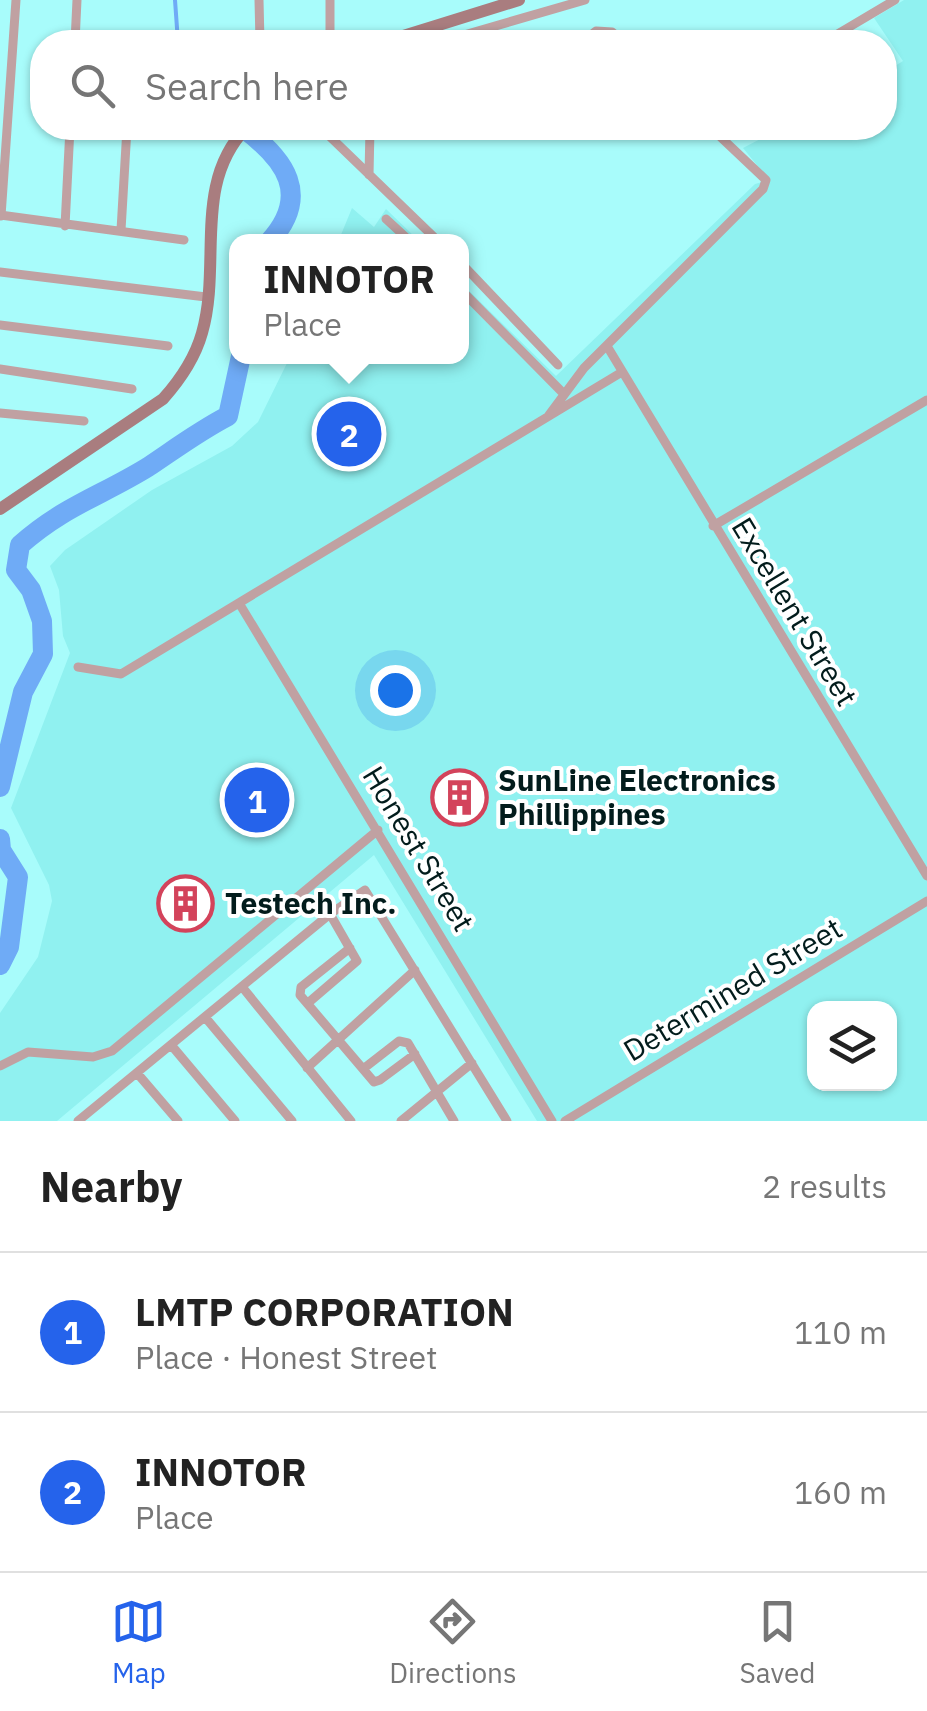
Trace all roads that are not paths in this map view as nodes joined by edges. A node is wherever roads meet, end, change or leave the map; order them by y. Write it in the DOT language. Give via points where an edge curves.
graph roads {
  1 [pos="16,0"];
  2 [pos="77,0"];
  3 [pos="259,0"];
  4 [pos="330,0"];
  5 [pos="519,0"];
  6 [pos="585,0"];
  7 [pos="895,0"];
  8 [pos="76,30"];
  9 [pos="260,30"];
  10 [pos="330,30"];
  11 [pos="423,30"];
  12 [pos="481,30"];
  13 [pos="844,30"];
  14 [pos="70,140"];
  15 [pos="126,140"];
  16 [pos="235,140"];
  17 [pos="334,140"];
  18 [pos="370,140"];
  19 [pos="724,140"];
  20 [pos="369,174"];
  21 [pos="1,215"];
  22 [pos="386,219"];
  23 [pos="66,226"];
  24 [pos="121,230"];
  25 [pos="402,234"];
  26 [pos="431,234"];
  27 [pos="184,240"];
  28 [pos="469,271"];
  29 [pos="0,272"];
  30 [pos="206,297"];
  31 [pos="469,298"];
  32 [pos="0,324"];
  33 [pos="168,346"];
  34 [pos="607,346"];
  35 [pos="558,365"];
  36 [pos="0,370"];
  37 [pos="622,372"];
  38 [pos="132,389"];
  39 [pos="562,392"];
  40 [pos="927,400"];
  41 [pos="0,413"];
  42 [pos="548,417"];
  43 [pos="84,421"];
  44 [pos="0,510"];
  45 [pos="713,526"];
  46 [pos="239,603"];
  47 [pos="78,667"];
  48 [pos="378,830"];
  49 [pos="927,876"];
  50 [pos="927,902"];
  51 [pos="330,914"];
  52 [pos="350,948"];
  53 [pos="415,970"];
  54 [pos="242,988"];
  55 [pos="308,1004"];
  56 [pos="206,1016"];
  57 [pos="338,1041"];
  58 [pos="172,1046"];
  59 [pos="414,1054"];
  60 [pos="472,1063"];
  61 [pos="0,1066"];
  62 [pos="307,1068"];
  63 [pos="362,1070"];
  64 [pos="137,1073"];
  65 [pos="436,1092"];
  66 [pos="348,1118"];
  67 [pos="78,1121"];
  68 [pos="178,1121"];
  69 [pos="235,1121"];
  70 [pos="292,1121"];
  71 [pos="335,1121"];
  72 [pos="401,1121"];
  73 [pos="454,1121"];
  74 [pos="508,1121"];
  75 [pos="552,1121"];
  76 [pos="566,1121"];
  1 -- 21 [label="street"];
  2 -- 8 [label="street"];
  3 -- 9 [label="street"];
  4 -- 10 [label="street"];
  5 -- 11 [label="main road"];
  6 -- 12 [label="street"];
  7 -- 13 [label="street"];
  14 -- 23 [label="street"];
  15 -- 24 [label="street"];
  16 -- 30 [label="main road" via="216,182"];
  17 -- 20 [label="street"];
  18 -- 20 [label="street"];
  19 -- 34 [label="street" via="766,180 763,190"];
  20 -- 26 [label="street"];
  21 -- 23 [label="street"];
  22 -- 25 [label="street"];
  23 -- 24 [label="street"];
  24 -- 27 [label="street"];
  28 -- 35 [label="street"];
  29 -- 30 [label="street"];
  30 -- 44 [label="main road" via="196,349 164,399"];
  31 -- 39 [label="street"];
  32 -- 33 [label="street"];
  34 -- 37 [label="street, Excellent Street"];
  34 -- 39 [label="street"];
  36 -- 38 [label="street"];
  37 -- 42 [label="street"];
  37 -- 45 [label="street, Excellent Street"];
  39 -- 42 [label="street"];
  40 -- 45 [label="street"];
  41 -- 43 [label="street"];
  42 -- 46 [label="street"];
  45 -- 49 [label="street, Excellent Street"];
  46 -- 47 [label="street" via="120,674"];
  46 -- 48 [label="street, Honest Street"];
  48 -- 61 [label="street" via="112,1051 94,1057 28,1052"];
  48 -- 75 [label="street, Honest Street"];
  50 -- 76 [label="street, Determined Street"];
  51 -- 52 [label="street"];
  51 -- 53 [label="street" via="365,890"];
  51 -- 54 [label="street"];
  52 -- 55 [label="street" via="354,964"];
  52 -- 55 [label="street" via="301,987"];
  53 -- 57 [label="street"];
  53 -- 60 [label="street"];
  54 -- 56 [label="street"];
  54 -- 62 [label="street"];
  55 -- 57 [label="street"];
  56 -- 58 [label="street"];
  56 -- 70 [label="street"];
  57 -- 62 [label="street"];
  57 -- 63 [label="street"];
  58 -- 64 [label="street"];
  58 -- 69 [label="street"];
  59 -- 63 [label="street" via="374,1082"];
  59 -- 63 [label="street" via="398,1041"];
  59 -- 65 [label="street"];
  60 -- 65 [label="street"];
  60 -- 74 [label="street"];
  62 -- 66 [label="street"];
  64 -- 67 [label="street"];
  64 -- 68 [label="street"];
  65 -- 72 [label="street"];
  65 -- 73 [label="street"];
  66 -- 71 [label="street"];
}
